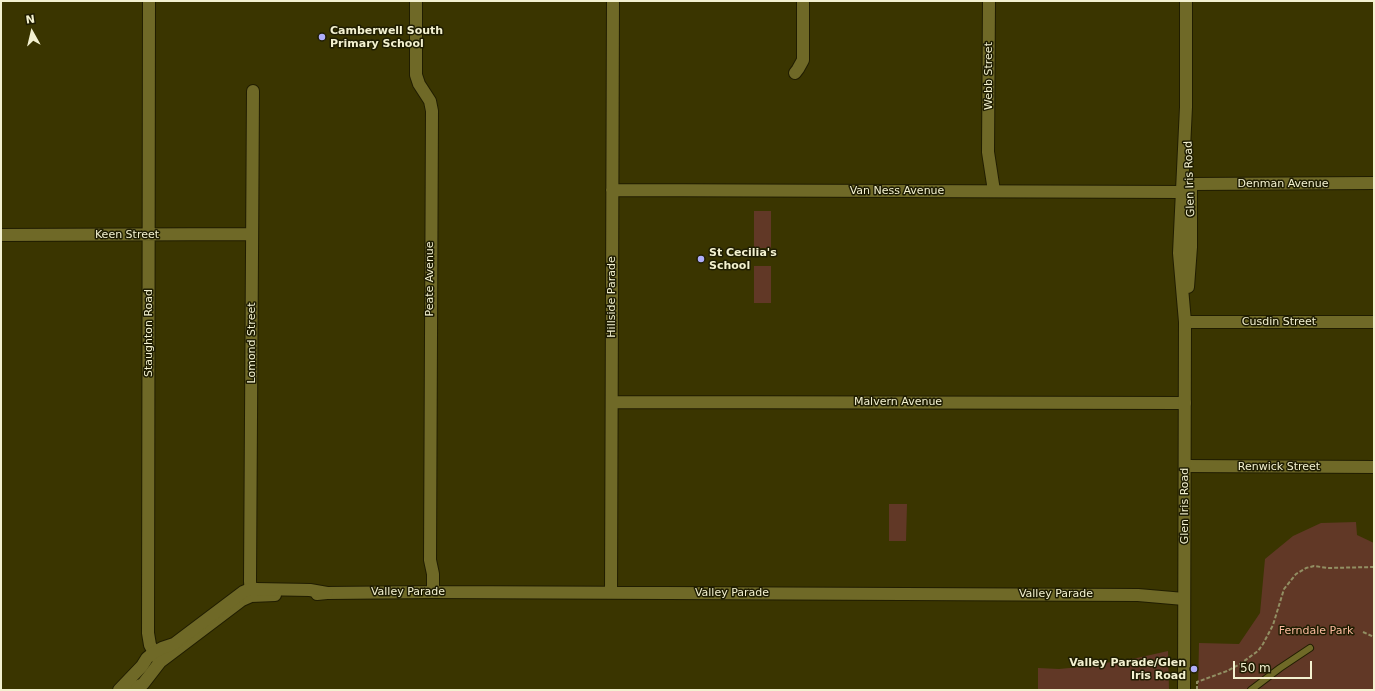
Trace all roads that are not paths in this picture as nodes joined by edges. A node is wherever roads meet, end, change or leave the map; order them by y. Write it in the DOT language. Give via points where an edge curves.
graph roads {
  1 [pos="149,1"];
  2 [pos="416,1"];
  3 [pos="613,1"];
  4 [pos="803,1"];
  5 [pos="989,1"];
  6 [pos="1186,1"];
  7 [pos="795,73"];
  8 [pos="253,91"];
  9 [pos="1186,107"];
  10 [pos="1183,169"];
  11 [pos="1374,183"];
  12 [pos="1191,184"];
  13 [pos="612,190"];
  14 [pos="988,191"];
  15 [pos="1182,192"];
  16 [pos="1181,219"];
  17 [pos="252,234"];
  18 [pos="1,235"];
  19 [pos="149,235"];
  20 [pos="1185,322"];
  21 [pos="1374,322"];
  22 [pos="612,402"];
  23 [pos="1185,403"];
  24 [pos="1185,466"];
  25 [pos="1374,467"];
  26 [pos="430,592"];
  27 [pos="251,593"];
  28 [pos="611,593"];
  29 [pos="1184,594"];
  30 [pos="1310,648"];
  31 [pos="157,658"];
  32 [pos="144,687"];
  33 [pos="119,690"];
  34 [pos="123,690"];
  35 [pos="1184,690"];
  36 [pos="1251,690"];
  1 -- 19 [label="street, Staughton Road"];
  2 -- 26 [label="street, Peate Avenue" via="416,75 432,111 430,560 433,574"];
  3 -- 13 [label="street, Hillside Parade"];
  4 -- 7 [label="street" via="803,60"];
  5 -- 14 [label="street, Webb Street"];
  6 -- 9 [label="street, Glen Iris Road"];
  8 -- 17 [label="street, Lomond Street"];
  9 -- 10 [label="street, Glen Iris Road"];
  9 -- 12 [label="street, Glen Iris Road"];
  10 -- 12 [label="street"];
  10 -- 15 [label="street, Glen Iris Road"];
  11 -- 12 [label="street, Denman Avenue"];
  12 -- 16 [label="street" via="1185,192"];
  12 -- 20 [label="street, Glen Iris Road" via="1191,247"];
  13 -- 14 [label="street, Van Ness Avenue"];
  13 -- 22 [label="street, Hillside Parade"];
  14 -- 15 [label="street, Van Ness Avenue"];
  15 -- 16 [label="street, Glen Iris Road"];
  16 -- 20 [label="street, Glen Iris Road" via="1179,253"];
  17 -- 19 [label="street, Keen Street"];
  17 -- 27 [label="street, Lomond Street"];
  18 -- 19 [label="street, Keen Street"];
  19 -- 31 [label="street, Staughton Road" via="148,633 150,645"];
  20 -- 21 [label="street, Cusdin Street"];
  20 -- 23 [label="street, Glen Iris Road"];
  22 -- 23 [label="street, Malvern Avenue"];
  22 -- 28 [label="street, Hillside Parade"];
  23 -- 24 [label="street, Glen Iris Road"];
  24 -- 25 [label="street, Renwick Street"];
  24 -- 29 [label="street, Glen Iris Road"];
  26 -- 27 [label="street, Valley Parade" via="327,593 310,590"];
  26 -- 28 [label="street, Valley Parade"];
  27 -- 31 [label="street" via="243,592 231,600 174,644 162,648"];
  28 -- 29 [label="street, Valley Parade"];
  29 -- 35 [label="street, Glen Iris Road"];
  30 -- 36 [label="lane"];
  31 -- 32 [label="street"];
  31 -- 33 [label="street" via="147,658"];
  32 -- 34 [label="street"];
}
